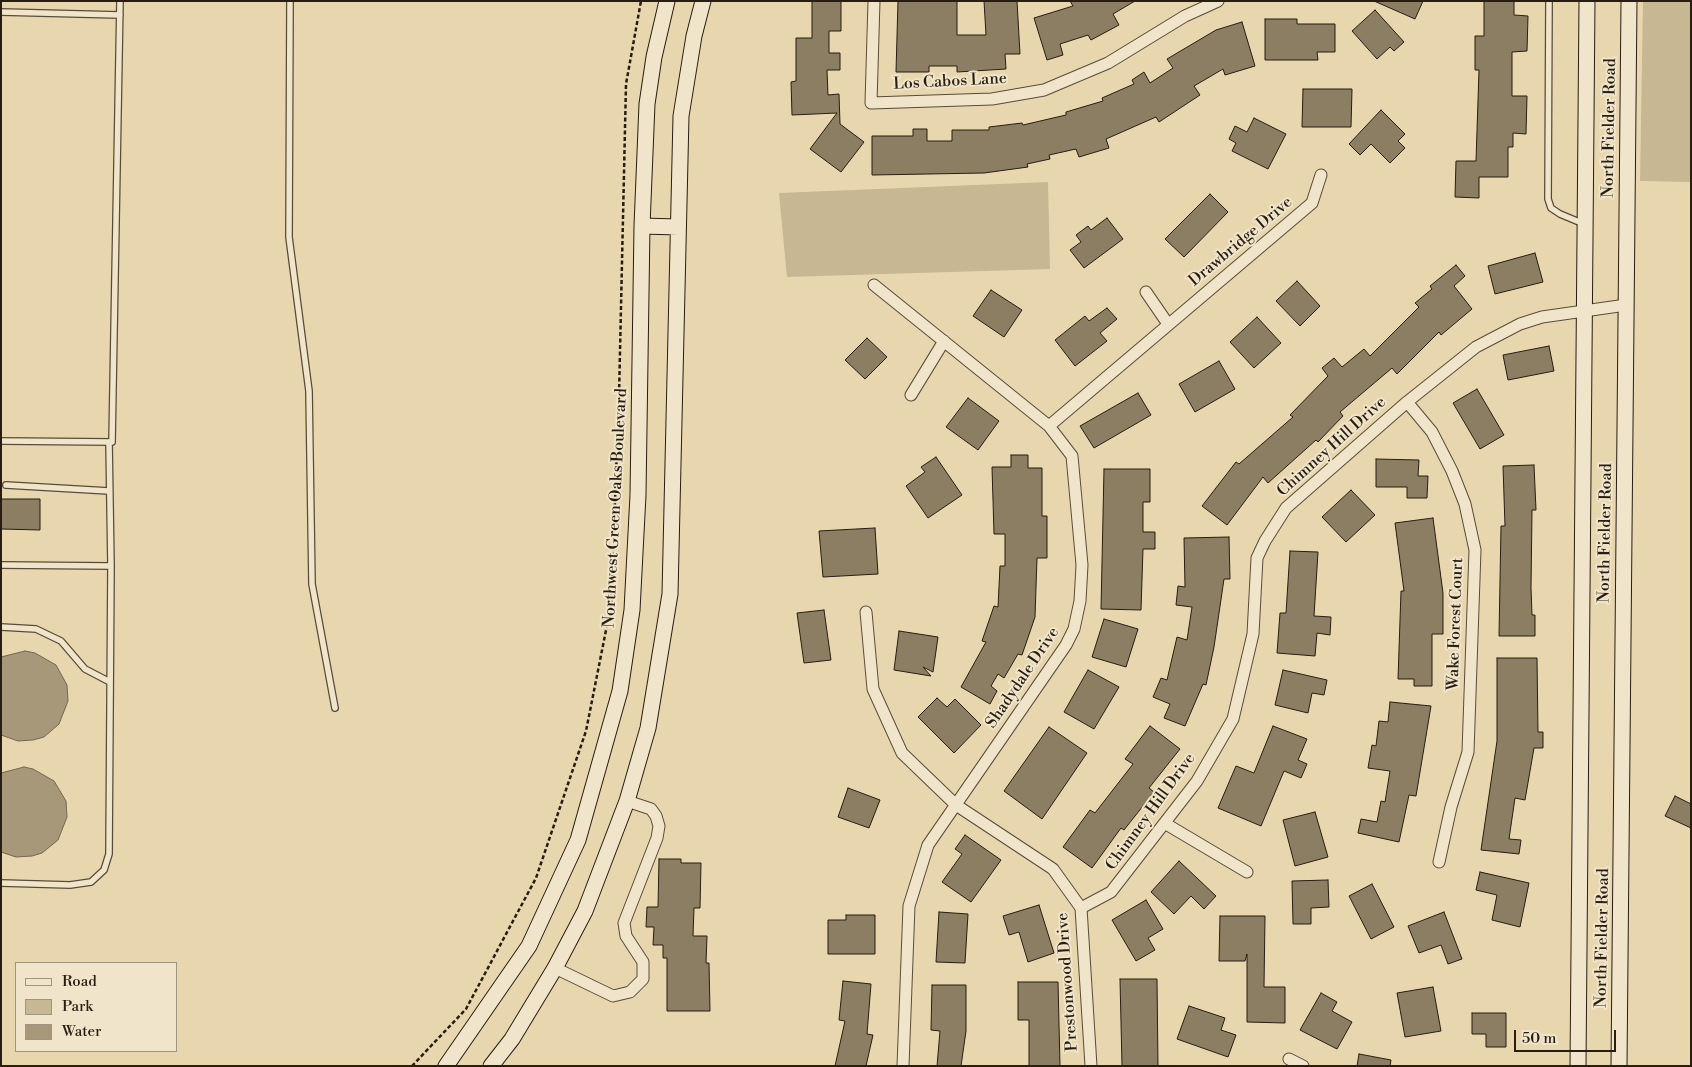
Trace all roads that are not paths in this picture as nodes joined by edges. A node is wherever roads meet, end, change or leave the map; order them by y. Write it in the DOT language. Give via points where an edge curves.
graph roads {
  1 [pos="120,1"];
  2 [pos="290,1"];
  3 [pos="667,1"];
  4 [pos="703,1"];
  5 [pos="874,1"];
  6 [pos="1218,1"];
  7 [pos="1548,1"];
  8 [pos="1586,1"];
  9 [pos="1629,1"];
  10 [pos="1,12"];
  11 [pos="120,15"];
  12 [pos="1321,175"];
  13 [pos="1584,224"];
  14 [pos="642,226"];
  15 [pos="678,227"];
  16 [pos="874,285"];
  17 [pos="1146,292"];
  18 [pos="1626,305"];
  19 [pos="1584,310"];
  20 [pos="1168,324"];
  21 [pos="944,341"];
  22 [pos="911,395"];
  23 [pos="1407,402"];
  24 [pos="1048,426"];
  25 [pos="1,440"];
  26 [pos="109,442"];
  27 [pos="6,485"];
  28 [pos="109,491"];
  29 [pos="1,565"];
  30 [pos="111,566"];
  31 [pos="866,612"];
  32 [pos="1,627"];
  33 [pos="110,682"];
  34 [pos="335,708"];
  35 [pos="627,801"];
  36 [pos="956,805"];
  37 [pos="1166,824"];
  38 [pos="1439,862"];
  39 [pos="1247,872"];
  40 [pos="1,883"];
  41 [pos="1081,908"];
  42 [pos="555,968"];
  43 [pos="1290,1059"];
  44 [pos="446,1066"];
  45 [pos="491,1066"];
  46 [pos="903,1066"];
  47 [pos="1091,1066"];
  48 [pos="1303,1066"];
  49 [pos="1578,1066"];
  50 [pos="1619,1066"];
  1 -- 11 [label="lane"];
  2 -- 34 [label="lane" via="289,237 309,391 312,584"];
  3 -- 14 [label="main road, Northwest Green Oaks Boulevard" via="647,104"];
  4 -- 15 [label="main road" via="681,116"];
  5 -- 6 [label="street, Los Cabos Lane" via="872,103 992,99 1044,90 1108,63 1185,16"];
  7 -- 13 [label="lane" via="1548,199 1551,208"];
  8 -- 13 [label="main road, North Fielder Road"];
  9 -- 18 [label="main road, North Fielder Road"];
  10 -- 11 [label="lane"];
  11 -- 26 [label="lane" via="112,442"];
  12 -- 20 [label="street, Drawbridge Drive" via="1312,203"];
  13 -- 19 [label="main road, North Fielder Road"];
  14 -- 15 [label="main road"];
  14 -- 44 [label="main road, Northwest Green Oaks Boulevard" via="638,495 632,610 620,691 578,840 529,946"];
  15 -- 35 [label="main road" via="670,594 648,728"];
  16 -- 21 [label="street, Shadydale Drive"];
  17 -- 20 [label="street"];
  18 -- 19 [label="street, Chimney Hill Drive"];
  18 -- 50 [label="main road, North Fielder Road"];
  19 -- 23 [label="street, Chimney Hill Drive" via="1520,324 1476,347"];
  19 -- 49 [label="main road, North Fielder Road"];
  20 -- 24 [label="street, Drawbridge Drive"];
  21 -- 22 [label="street"];
  21 -- 24 [label="street, Shadydale Drive"];
  23 -- 37 [label="street, Chimney Hill Drive" via="1286,508 1265,541 1257,558 1253,634 1233,719 1197,781"];
  23 -- 38 [label="street, Wake Forest Court" via="1432,432 1452,471 1465,504 1475,550 1468,752 1451,806"];
  24 -- 36 [label="street, Shadydale Drive" via="1072,456 1082,566 1074,629"];
  25 -- 26 [label="lane"];
  26 -- 28 [label="lane"];
  27 -- 28 [label="lane"];
  28 -- 30 [label="lane"];
  29 -- 30 [label="lane"];
  30 -- 33 [label="lane"];
  31 -- 36 [label="street, Prestonwood Drive" via="873,689 902,753"];
  32 -- 33 [label="lane" via="36,629 61,641 85,669"];
  33 -- 40 [label="lane" via="109,854 104,870 91,882 70,885"];
  35 -- 42 [label="main road" via="585,911"];
  35 -- 42 [label="street" via="649,808 657,818 659,830 624,923 626,936 643,962 643,979 634,990 621,996 611,995"];
  36 -- 41 [label="street, Prestonwood Drive" via="1053,869"];
  36 -- 46 [label="street, Shadydale Drive" via="928,845 908,906"];
  37 -- 39 [label="street"];
  37 -- 41 [label="street, Chimney Hill Drive" via="1111,892"];
  41 -- 47 [label="street, Prestonwood Drive"];
  42 -- 45 [label="main road" via="512,1040"];
  43 -- 48 [label="street"];
}
